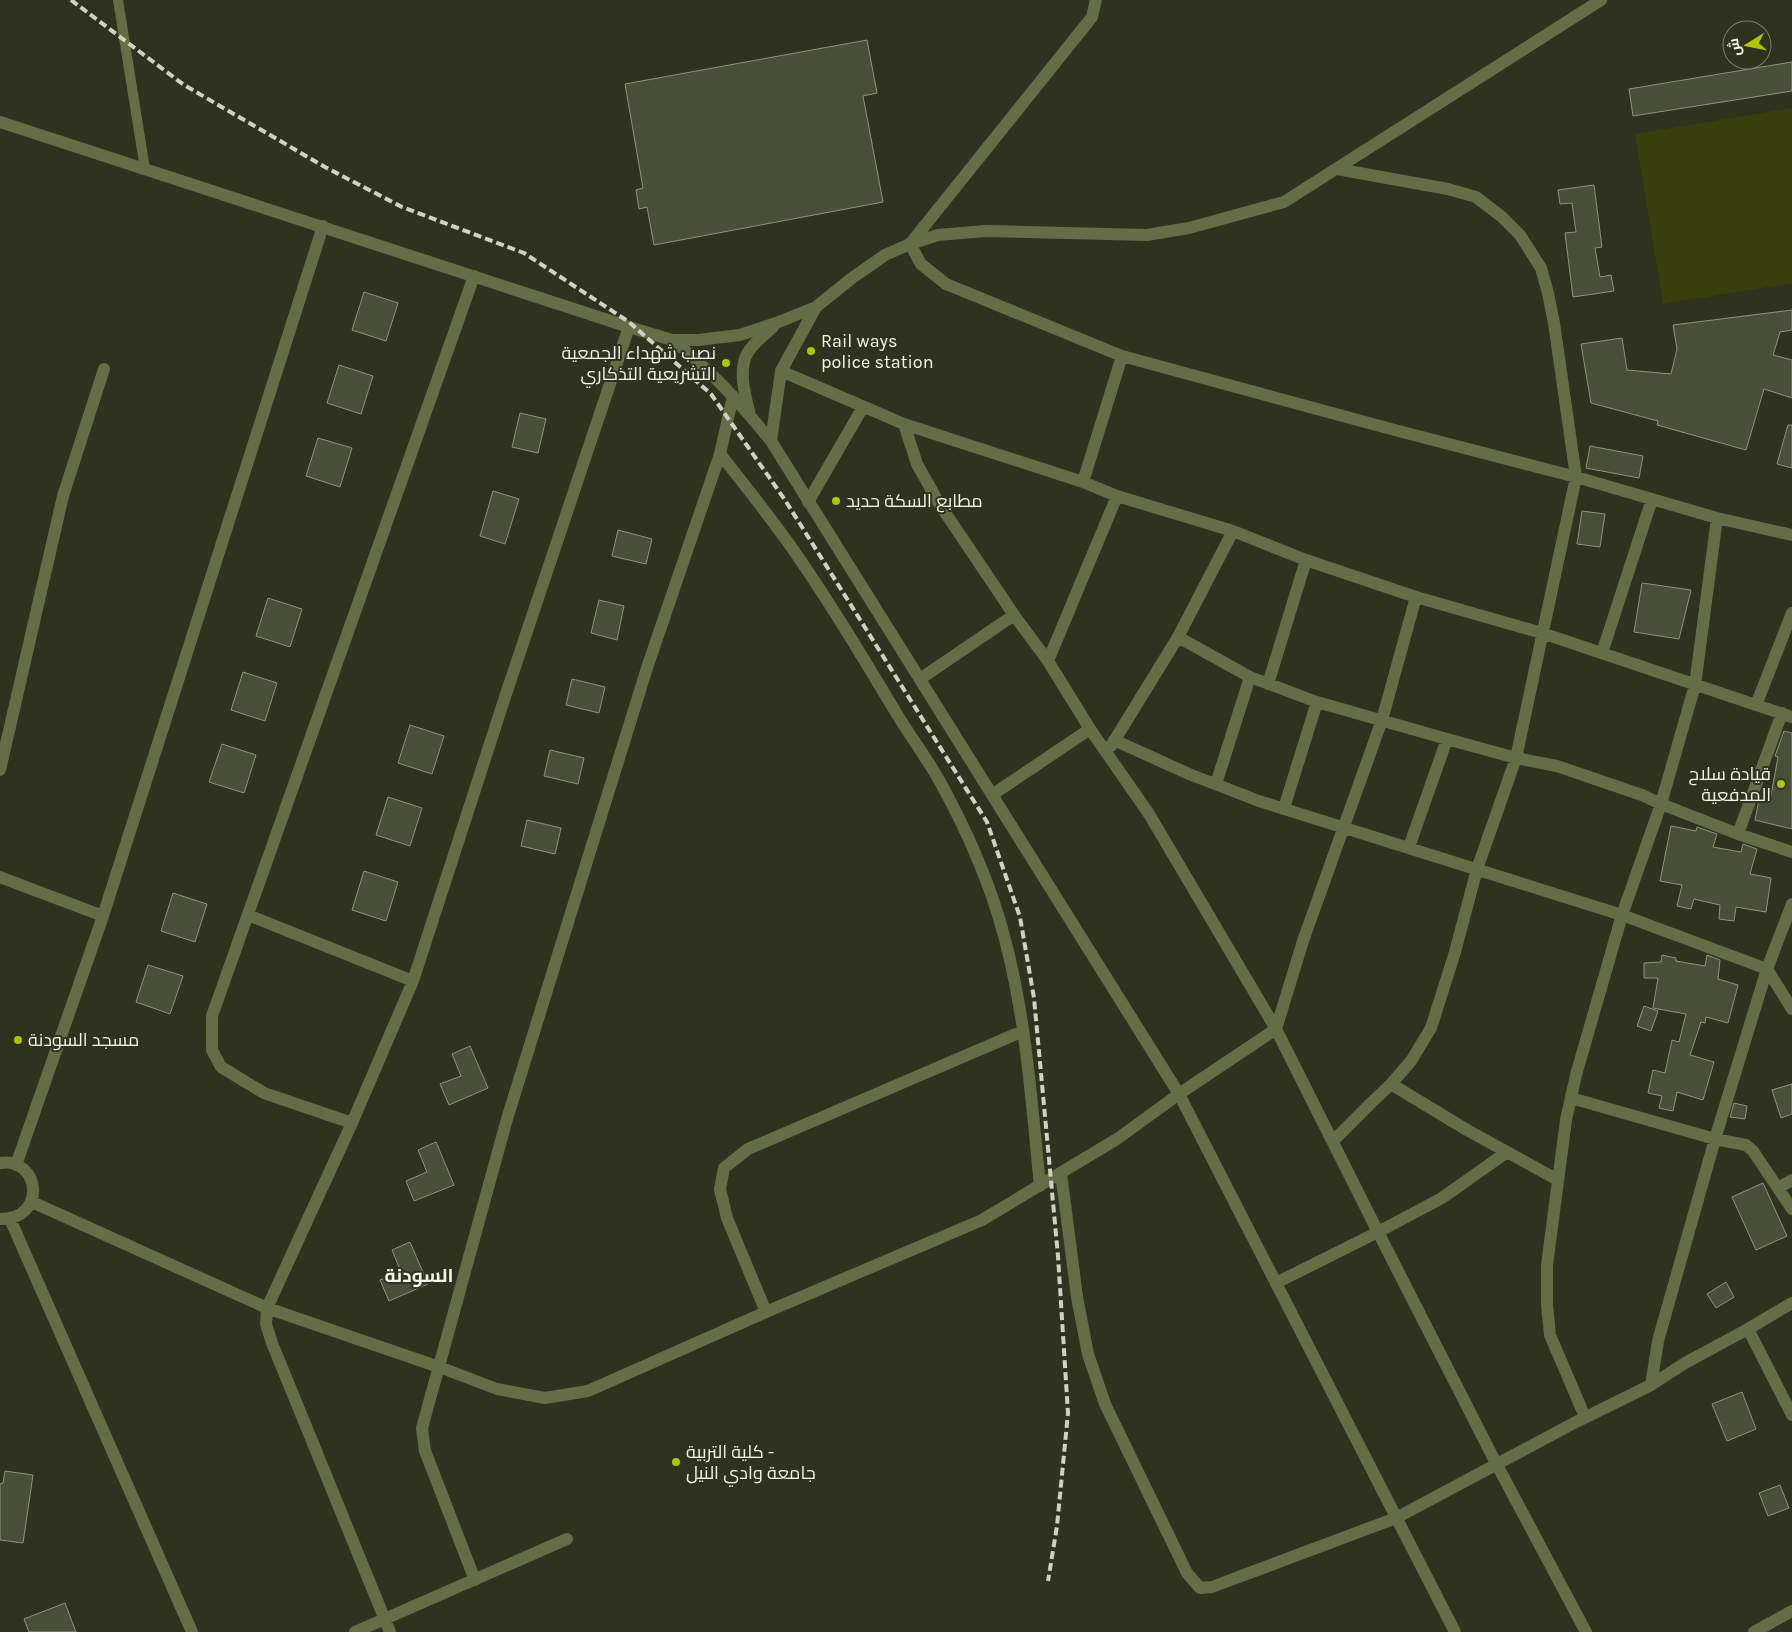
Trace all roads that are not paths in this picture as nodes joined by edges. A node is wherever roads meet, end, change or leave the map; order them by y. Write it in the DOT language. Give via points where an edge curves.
graph roads {
  1 [pos="118,0"];
  2 [pos="1096,0"];
  3 [pos="1601,0"];
  4 [pos="0,122"];
  5 [pos="145,169"];
  6 [pos="1337,169"];
  7 [pos="323,226"];
  8 [pos="910,244"];
  9 [pos="474,276"];
  10 [pos="816,307"];
  11 [pos="776,323"];
  12 [pos="629,327"];
  13 [pos="672,340"];
  14 [pos="1122,356"];
  15 [pos="104,368"];
  16 [pos="782,371"];
  17 [pos="733,396"];
  18 [pos="863,407"];
  19 [pos="750,414"];
  20 [pos="904,424"];
  21 [pos="771,441"];
  22 [pos="720,454"];
  23 [pos="1576,477"];
  24 [pos="1083,482"];
  25 [pos="1117,496"];
  26 [pos="1652,499"];
  27 [pos="808,502"];
  28 [pos="1717,518"];
  29 [pos="1233,531"];
  30 [pos="1792,535"];
  31 [pos="1306,560"];
  32 [pos="1416,597"];
  33 [pos="1792,614"];
  34 [pos="1014,615"];
  35 [pos="1542,633"];
  36 [pos="1178,637"];
  37 [pos="1602,653"];
  38 [pos="1048,661"];
  39 [pos="1250,677"];
  40 [pos="920,679"];
  41 [pos="1268,684"];
  42 [pos="1695,685"];
  43 [pos="1317,702"];
  44 [pos="1756,705"];
  45 [pos="1787,715"];
  46 [pos="1382,720"];
  47 [pos="1090,729"];
  48 [pos="1114,740"];
  49 [pos="1447,740"];
  50 [pos="1108,752"];
  51 [pos="1516,758"];
  52 [pos="0,770"];
  53 [pos="1216,784"];
  54 [pos="992,795"];
  55 [pos="1660,804"];
  56 [pos="1284,808"];
  57 [pos="1345,828"];
  58 [pos="1738,834"];
  59 [pos="1409,848"];
  60 [pos="1792,852"];
  61 [pos="1477,869"];
  62 [pos="0,877"];
  63 [pos="1792,904"];
  64 [pos="248,915"];
  65 [pos="1622,915"];
  66 [pos="103,916"];
  67 [pos="1767,969"];
  68 [pos="413,981"];
  69 [pos="1792,1009"];
  70 [pos="1276,1029"];
  71 [pos="1023,1031"];
  72 [pos="1391,1084"];
  73 [pos="1179,1094"];
  74 [pos="1571,1098"];
  75 [pos="352,1123"];
  76 [pos="1715,1139"];
  77 [pos="1333,1141"];
  78 [pos="1507,1152"];
  79 [pos="0,1163"];
  80 [pos="16,1165"];
  81 [pos="1061,1172"];
  82 [pos="1558,1180"];
  83 [pos="1792,1180"];
  84 [pos="1040,1186"];
  85 [pos="1778,1188"];
  86 [pos="32,1202"];
  87 [pos="1792,1209"];
  88 [pos="5,1219"];
  89 [pos="1378,1232"];
  90 [pos="1276,1283"];
  91 [pos="1792,1303"];
  92 [pos="267,1308"];
  93 [pos="766,1312"];
  94 [pos="1748,1329"];
  95 [pos="439,1367"];
  96 [pos="1651,1385"];
  97 [pos="1792,1415"];
  98 [pos="1585,1417"];
  99 [pos="1496,1463"];
  100 [pos="1396,1518"];
  101 [pos="567,1539"];
  102 [pos="475,1580"];
  103 [pos="1792,1611"];
  104 [pos="384,1619"];
  105 [pos="192,1632"];
  106 [pos="355,1632"];
  107 [pos="390,1632"];
  108 [pos="1455,1632"];
  109 [pos="1586,1632"];
  110 [pos="1754,1632"];
  1 -- 5 [label="lane"];
  2 -- 8 [label="street" via="1092,17"];
  3 -- 6 [label="street"];
  4 -- 5 [label="street"];
  5 -- 7 [label="street"];
  6 -- 8 [label="street" via="1284,202 1190,228 1147,235 985,231 938,235"];
  6 -- 23 [label="street" via="1476,197 1520,235 1541,268 1548,293"];
  7 -- 9 [label="street"];
  7 -- 66 [label="street"];
  8 -- 10 [label="street" via="885,255"];
  8 -- 14 [label="street" via="921,264 946,284"];
  9 -- 12 [label="street"];
  9 -- 64 [label="street"];
  10 -- 11 [label="street"];
  10 -- 16 [label="street"];
  11 -- 13 [label="street" via="740,335"];
  11 -- 19 [label="street" via="746,356 743,389"];
  12 -- 13 [label="street"];
  12 -- 68 [label="street"];
  13 -- 17 [label="street" via="711,372"];
  14 -- 23 [label="street"];
  14 -- 24 [label="street"];
  15 -- 52 [label="street" via="63,496"];
  16 -- 18 [label="street"];
  16 -- 21 [label="street"];
  17 -- 19 [label="street"];
  17 -- 22 [label="street"];
  18 -- 20 [label="street"];
  18 -- 27 [label="street"];
  19 -- 21 [label="street"];
  20 -- 24 [label="street"];
  20 -- 34 [label="street" via="917,464 940,505"];
  21 -- 27 [label="street"];
  22 -- 71 [label="street" via="793,550 945,789 974,851 998,915 1014,976"];
  22 -- 95 [label="street" via="647,668 510,1110"];
  23 -- 26 [label="street"];
  23 -- 35 [label="street"];
  24 -- 25 [label="street"];
  25 -- 29 [label="street"];
  25 -- 38 [label="street"];
  26 -- 28 [label="street"];
  26 -- 37 [label="street"];
  27 -- 40 [label="street"];
  28 -- 30 [label="street"];
  28 -- 42 [label="street"];
  29 -- 31 [label="street"];
  29 -- 36 [label="street"];
  31 -- 32 [label="street"];
  31 -- 41 [label="street"];
  32 -- 35 [label="street"];
  32 -- 46 [label="street"];
  33 -- 44 [label="street"];
  34 -- 38 [label="street"];
  34 -- 40 [label="street"];
  35 -- 37 [label="street"];
  35 -- 51 [label="street"];
  36 -- 39 [label="street"];
  36 -- 48 [label="street"];
  37 -- 42 [label="street"];
  38 -- 47 [label="street"];
  39 -- 41 [label="street"];
  39 -- 53 [label="street"];
  40 -- 54 [label="street"];
  41 -- 43 [label="street"];
  42 -- 44 [label="street"];
  42 -- 55 [label="street"];
  43 -- 46 [label="street"];
  43 -- 56 [label="street"];
  44 -- 45 [label="street"];
  45 -- 58 [label="street"];
  46 -- 49 [label="street"];
  46 -- 57 [label="street"];
  47 -- 50 [label="street"];
  47 -- 54 [label="street"];
  48 -- 50 [label="street"];
  48 -- 53 [label="street"];
  49 -- 51 [label="street"];
  49 -- 59 [label="street"];
  50 -- 70 [label="street" via="1149,814"];
  51 -- 55 [label="street" via="1557,766"];
  51 -- 61 [label="street"];
  53 -- 56 [label="street"];
  54 -- 73 [label="street"];
  55 -- 58 [label="street"];
  55 -- 65 [label="street"];
  56 -- 57 [label="street"];
  57 -- 59 [label="street"];
  57 -- 70 [label="street" via="1303,941"];
  58 -- 60 [label="street"];
  59 -- 61 [label="street"];
  61 -- 65 [label="street"];
  61 -- 72 [label="street" via="1431,1028 1411,1062"];
  62 -- 66 [label="street"];
  63 -- 67 [label="street"];
  64 -- 68 [label="street"];
  64 -- 75 [label="street" via="212,1016 212,1050 221,1067 264,1093"];
  65 -- 67 [label="street"];
  65 -- 74 [label="street"];
  66 -- 80 [label="street"];
  67 -- 69 [label="street"];
  67 -- 76 [label="street"];
  68 -- 75 [label="street"];
  70 -- 73 [label="street"];
  70 -- 77 [label="street"];
  71 -- 84 [label="street"];
  71 -- 93 [label="street" via="748,1149 724,1168 720,1189 727,1218"];
  72 -- 77 [label="street"];
  72 -- 78 [label="street"];
  73 -- 81 [label="street" via="1117,1140"];
  73 -- 90 [label="street"];
  74 -- 76 [label="street"];
  74 -- 82 [label="street"];
  75 -- 92 [label="street"];
  76 -- 85 [label="street" via="1750,1148"];
  76 -- 96 [label="street" via="1658,1341"];
  77 -- 89 [label="street"];
  78 -- 82 [label="street"];
  78 -- 89 [label="street" via="1442,1198"];
  79 -- 80 [label="street"];
  80 -- 86 [label="street" via="32,1180"];
  81 -- 84 [label="street"];
  81 -- 100 [label="street" via="1077,1297 1091,1362 1109,1413 1187,1573 1200,1588 1212,1587"];
  82 -- 98 [label="street" via="1547,1265 1550,1335"];
  83 -- 85 [label="street"];
  84 -- 93 [label="street" via="982,1220"];
  85 -- 87 [label="street"];
  86 -- 88 [label="street" via="23,1213"];
  86 -- 92 [label="street"];
  88 -- 105 [label="street"];
  89 -- 90 [label="street"];
  89 -- 99 [label="street"];
  90 -- 100 [label="street"];
  91 -- 94 [label="street"];
  92 -- 95 [label="street"];
  92 -- 104 [label="street" via="266,1324 272,1343"];
  93 -- 95 [label="street" via="588,1391 545,1398 497,1389"];
  94 -- 96 [label="street"];
  94 -- 97 [label="street"];
  95 -- 102 [label="street" via="422,1428 422,1440"];
  96 -- 98 [label="street"];
  98 -- 99 [label="street"];
  99 -- 100 [label="street"];
  99 -- 109 [label="street"];
  100 -- 108 [label="street"];
  101 -- 102 [label="street"];
  102 -- 104 [label="street"];
  103 -- 110 [label="street"];
  104 -- 106 [label="street"];
  104 -- 107 [label="street"];
}
